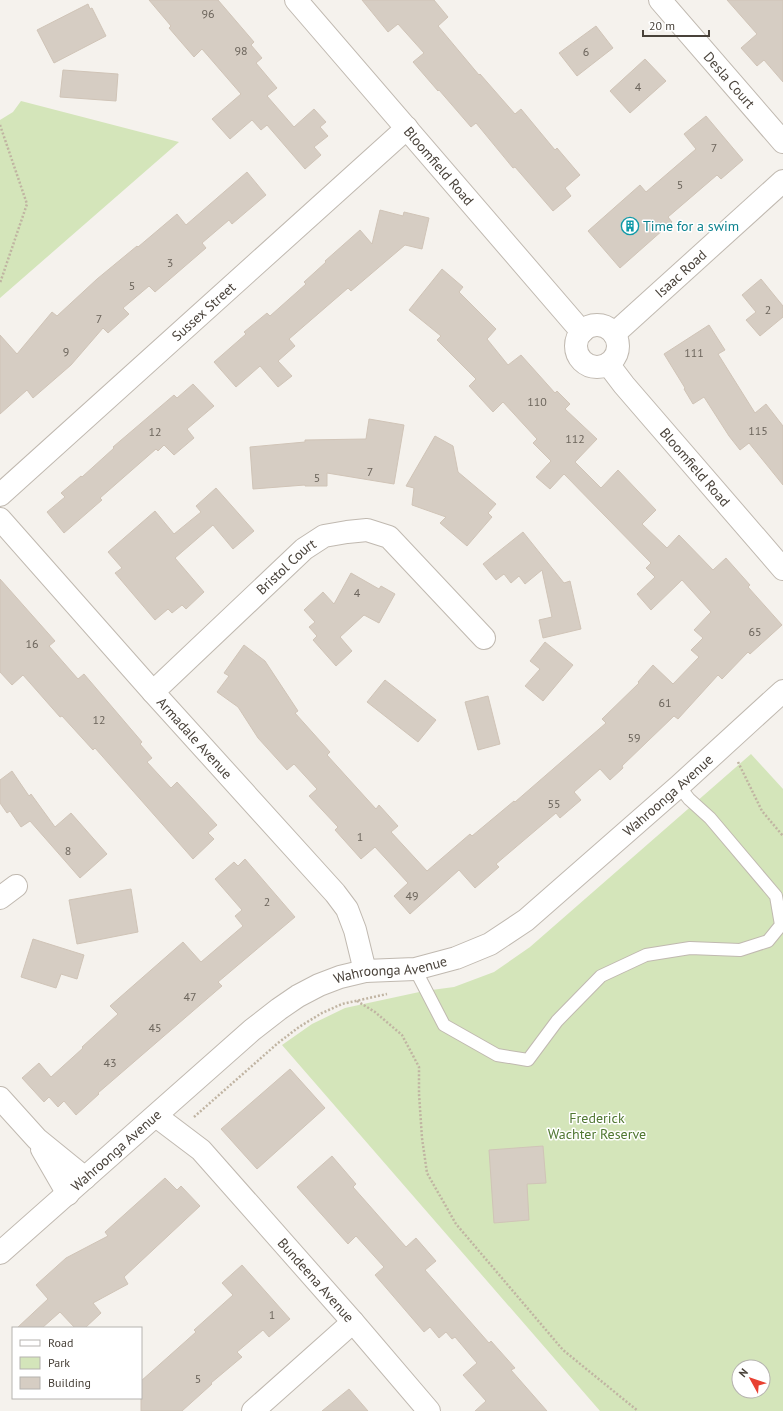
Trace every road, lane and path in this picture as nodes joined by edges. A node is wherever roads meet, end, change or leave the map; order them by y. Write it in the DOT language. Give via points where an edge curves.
graph roads {
  1 [pos="296,0"];
  2 [pos="660,0"];
  3 [pos="0,125"];
  4 [pos="407,128"];
  5 [pos="783,142"];
  6 [pos="783,181"];
  7 [pos="0,283"];
  8 [pos="582,332"];
  9 [pos="614,334"];
  10 [pos="608,364"];
  11 [pos="0,495"];
  12 [pos="0,519"];
  13 [pos="783,569"];
  14 [pos="484,638"];
  15 [pos="783,691"];
  16 [pos="153,692"];
  17 [pos="736,759"];
  18 [pos="679,786"];
  19 [pos="783,836"];
  20 [pos="415,969"];
  21 [pos="365,971"];
  22 [pos="356,1000"];
  23 [pos="0,1098"];
  24 [pos="173,1101"];
  25 [pos="156,1116"];
  26 [pos="37,1139"];
  27 [pos="201,1150"];
  28 [pos="85,1178"];
  29 [pos="68,1194"];
  30 [pos="0,1253"];
  31 [pos="353,1322"];
  32 [pos="253,1411"];
  33 [pos="429,1411"];
  34 [pos="638,1411"];
  1 -- 4 [label="street, Bloomfield Road"];
  2 -- 5 [label="street, Desla Court"];
  3 -- 7 [label="path" via="27,204"];
  4 -- 8 [label="street, Bloomfield Road"];
  4 -- 11 [label="street, Sussex Street"];
  6 -- 9 [label="street, Isaac Road"];
  8 -- 9 [label="street" via="598,325 610,329"];
  8 -- 10 [label="street" via="577,342 580,357 593,366"];
  9 -- 10 [label="street" via="618,340 617,353"];
  10 -- 13 [label="street, Bloomfield Road"];
  12 -- 16 [label="street, Armadale Avenue"];
  14 -- 16 [label="street, Bristol Court" via="389,537 367,530 346,532 324,536 304,549"];
  15 -- 18 [label="street, Wahroonga Avenue"];
  16 -- 21 [label="street, Armadale Avenue" via="335,893 347,909"];
  17 -- 19 [label="path" via="762,812"];
  18 -- 20 [label="street, Wahroonga Avenue" via="526,920 490,944 456,958"];
  18 -- 20 [label="lane" via="710,818 776,896 781,926 768,941 740,950 690,948 646,955 601,976 556,1021 528,1060 497,1055 444,1025"];
  20 -- 21 [label="street, Wahroonga Avenue"];
  21 -- 24 [label="street, Wahroonga Avenue" via="319,984 278,1008"];
  22 -- 34 [label="path" via="376,1012 402,1034 419,1068 420,1116 427,1173 456,1224 563,1350"];
  23 -- 26 [label="street"];
  24 -- 25 [label="street, Wahroonga Avenue"];
  24 -- 27 [label="street, Bundeena Avenue"];
  25 -- 27 [label="street, Bundeena Avenue"];
  25 -- 28 [label="street, Wahroonga Avenue"];
  26 -- 28 [label="street"];
  26 -- 29 [label="street"];
  27 -- 31 [label="street, Bundeena Avenue"];
  28 -- 29 [label="street, Wahroonga Avenue"];
  29 -- 30 [label="street, Wahroonga Avenue"];
  31 -- 32 [label="street"];
  31 -- 33 [label="street, Bundeena Avenue"];
}
